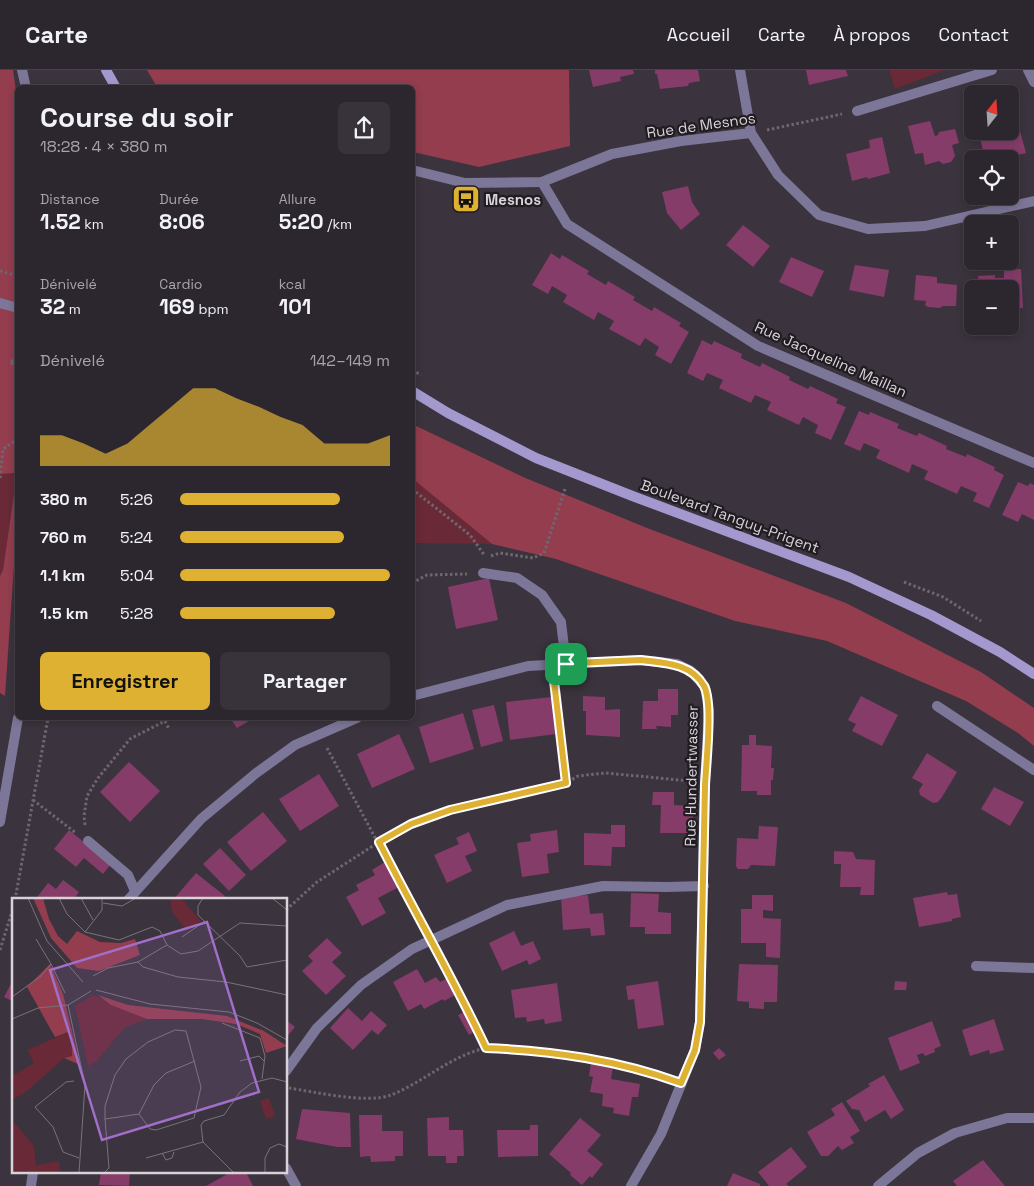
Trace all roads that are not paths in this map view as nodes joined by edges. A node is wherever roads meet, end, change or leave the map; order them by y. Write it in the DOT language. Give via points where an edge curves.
graph roads {
  1 [pos="22,70"];
  2 [pos="106,70"];
  3 [pos="740,70"];
  4 [pos="992,70"];
  5 [pos="1028,70"];
  6 [pos="1034,82"];
  7 [pos="25,85"];
  8 [pos="114,85"];
  9 [pos="857,111"];
  10 [pos="751,133"];
  11 [pos="415,171"];
  12 [pos="542,182"];
  13 [pos="1034,201"];
  14 [pos="0,304"];
  15 [pos="15,307"];
  16 [pos="415,393"];
  17 [pos="1034,463"];
  18 [pos="483,573"];
  19 [pos="566,664"];
  20 [pos="1034,674"];
  21 [pos="415,695"];
  22 [pos="937,706"];
  23 [pos="18,720"];
  24 [pos="352,720"];
  25 [pos="1034,770"];
  26 [pos="0,822"];
  27 [pos="88,841"];
  28 [pos="704,886"];
  29 [pos="134,891"];
  30 [pos="129,898"];
  31 [pos="976,966"];
  32 [pos="1034,968"];
  33 [pos="288,1068"];
  34 [pos="1034,1118"];
  35 [pos="288,1172"];
  36 [pos="296,1186"];
  37 [pos="631,1186"];
  38 [pos="878,1186"];
  1 -- 7 [label="street"];
  2 -- 8 [label="street"];
  3 -- 10 [label="street"];
  4 -- 9 [label="street"];
  5 -- 6 [label="street"];
  10 -- 12 [label="street, Rue de Mesnos" via="681,141 612,154"];
  10 -- 13 [label="street" via="778,175 819,215 868,229 925,226"];
  11 -- 12 [label="street, Rue de Mesnos" via="465,183"];
  12 -- 17 [label="street, Rue Jacqueline Maillan" via="567,224 758,346"];
  14 -- 15 [label="street"];
  16 -- 20 [label="street, Boulevard Tanguy-Prigent" via="536,458 849,577 931,615"];
  18 -- 19 [label="street" via="517,578 542,595 561,622"];
  19 -- 21 [label="street, Rue Hundertwasser" via="528,666"];
  19 -- 28 [label="street, Rue Hundertwasser" via="641,660 677,664 691,671 705,687 709,710"];
  22 -- 25 [label="street"];
  23 -- 26 [label="street"];
  24 -- 29 [label="street" via="295,745 271,762 201,819"];
  27 -- 29 [label="street" via="128,875"];
  28 -- 33 [label="street" via="603,886 507,905 412,949 361,985 317,1028"];
  28 -- 37 [label="street, Rue Hundertwasser" via="700,1022 695,1050 661,1134"];
  29 -- 30 [label="street"];
  31 -- 32 [label="street"];
  34 -- 38 [label="street" via="1007,1118 955,1133 918,1153"];
  35 -- 36 [label="street"];
}
